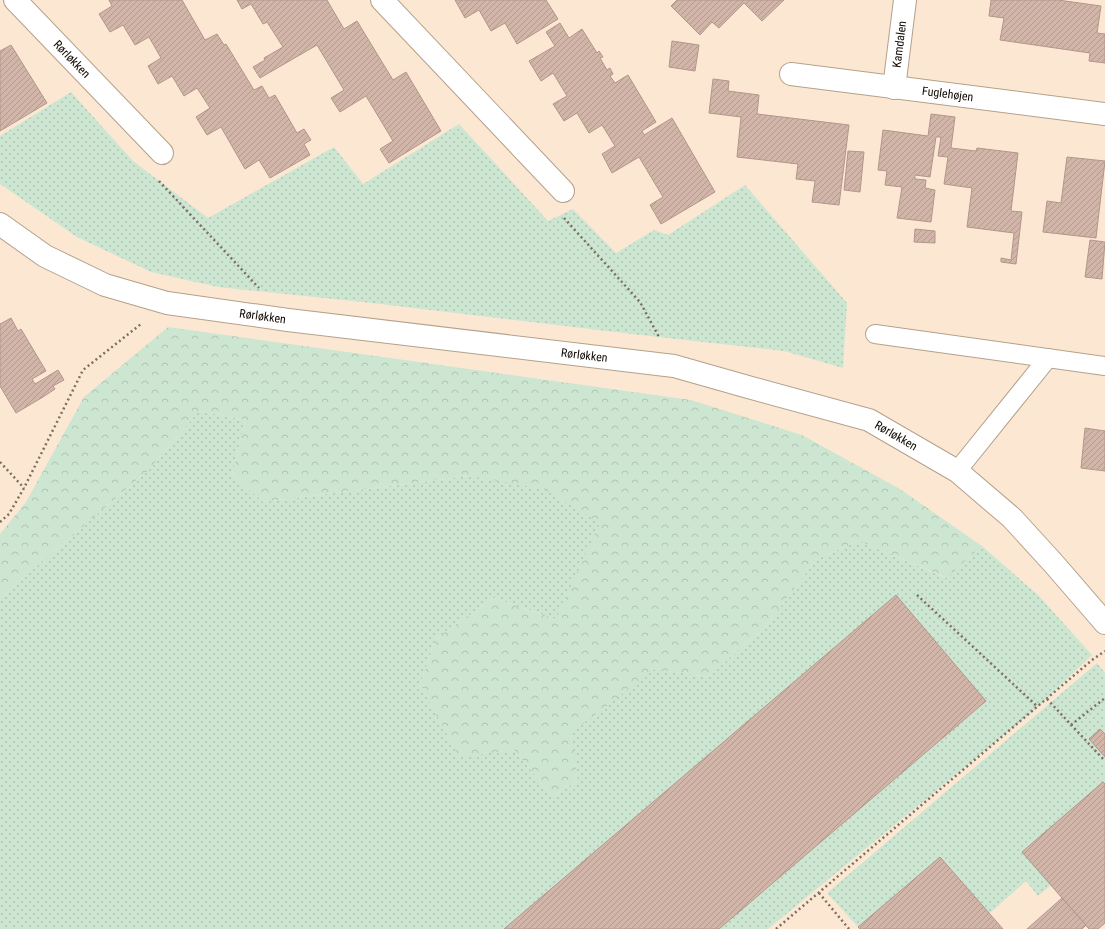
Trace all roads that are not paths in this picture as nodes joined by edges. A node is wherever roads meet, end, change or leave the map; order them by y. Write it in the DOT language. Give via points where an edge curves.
graph roads {
  1 [pos="15,0"];
  2 [pos="382,0"];
  3 [pos="905,0"];
  4 [pos="791,74"];
  5 [pos="894,88"];
  6 [pos="1105,114"];
  7 [pos="162,153"];
  8 [pos="563,191"];
  9 [pos="0,224"];
  10 [pos="875,334"];
  11 [pos="1048,358"];
  12 [pos="1105,366"];
  13 [pos="957,472"];
  14 [pos="1105,623"];
  1 -- 7 [label="street, Rørløkken"];
  2 -- 8 [label="street"];
  3 -- 5 [label="street, Kamdalen"];
  4 -- 5 [label="street, Fuglehøjen"];
  5 -- 6 [label="street, Fuglehøjen"];
  9 -- 13 [label="street, Rørløkken" via="45,256 105,285 167,303 674,366 869,420"];
  10 -- 11 [label="lane"];
  11 -- 12 [label="lane"];
  11 -- 13 [label="lane"];
  13 -- 14 [label="street, Rørløkken" via="1012,518"];
}
